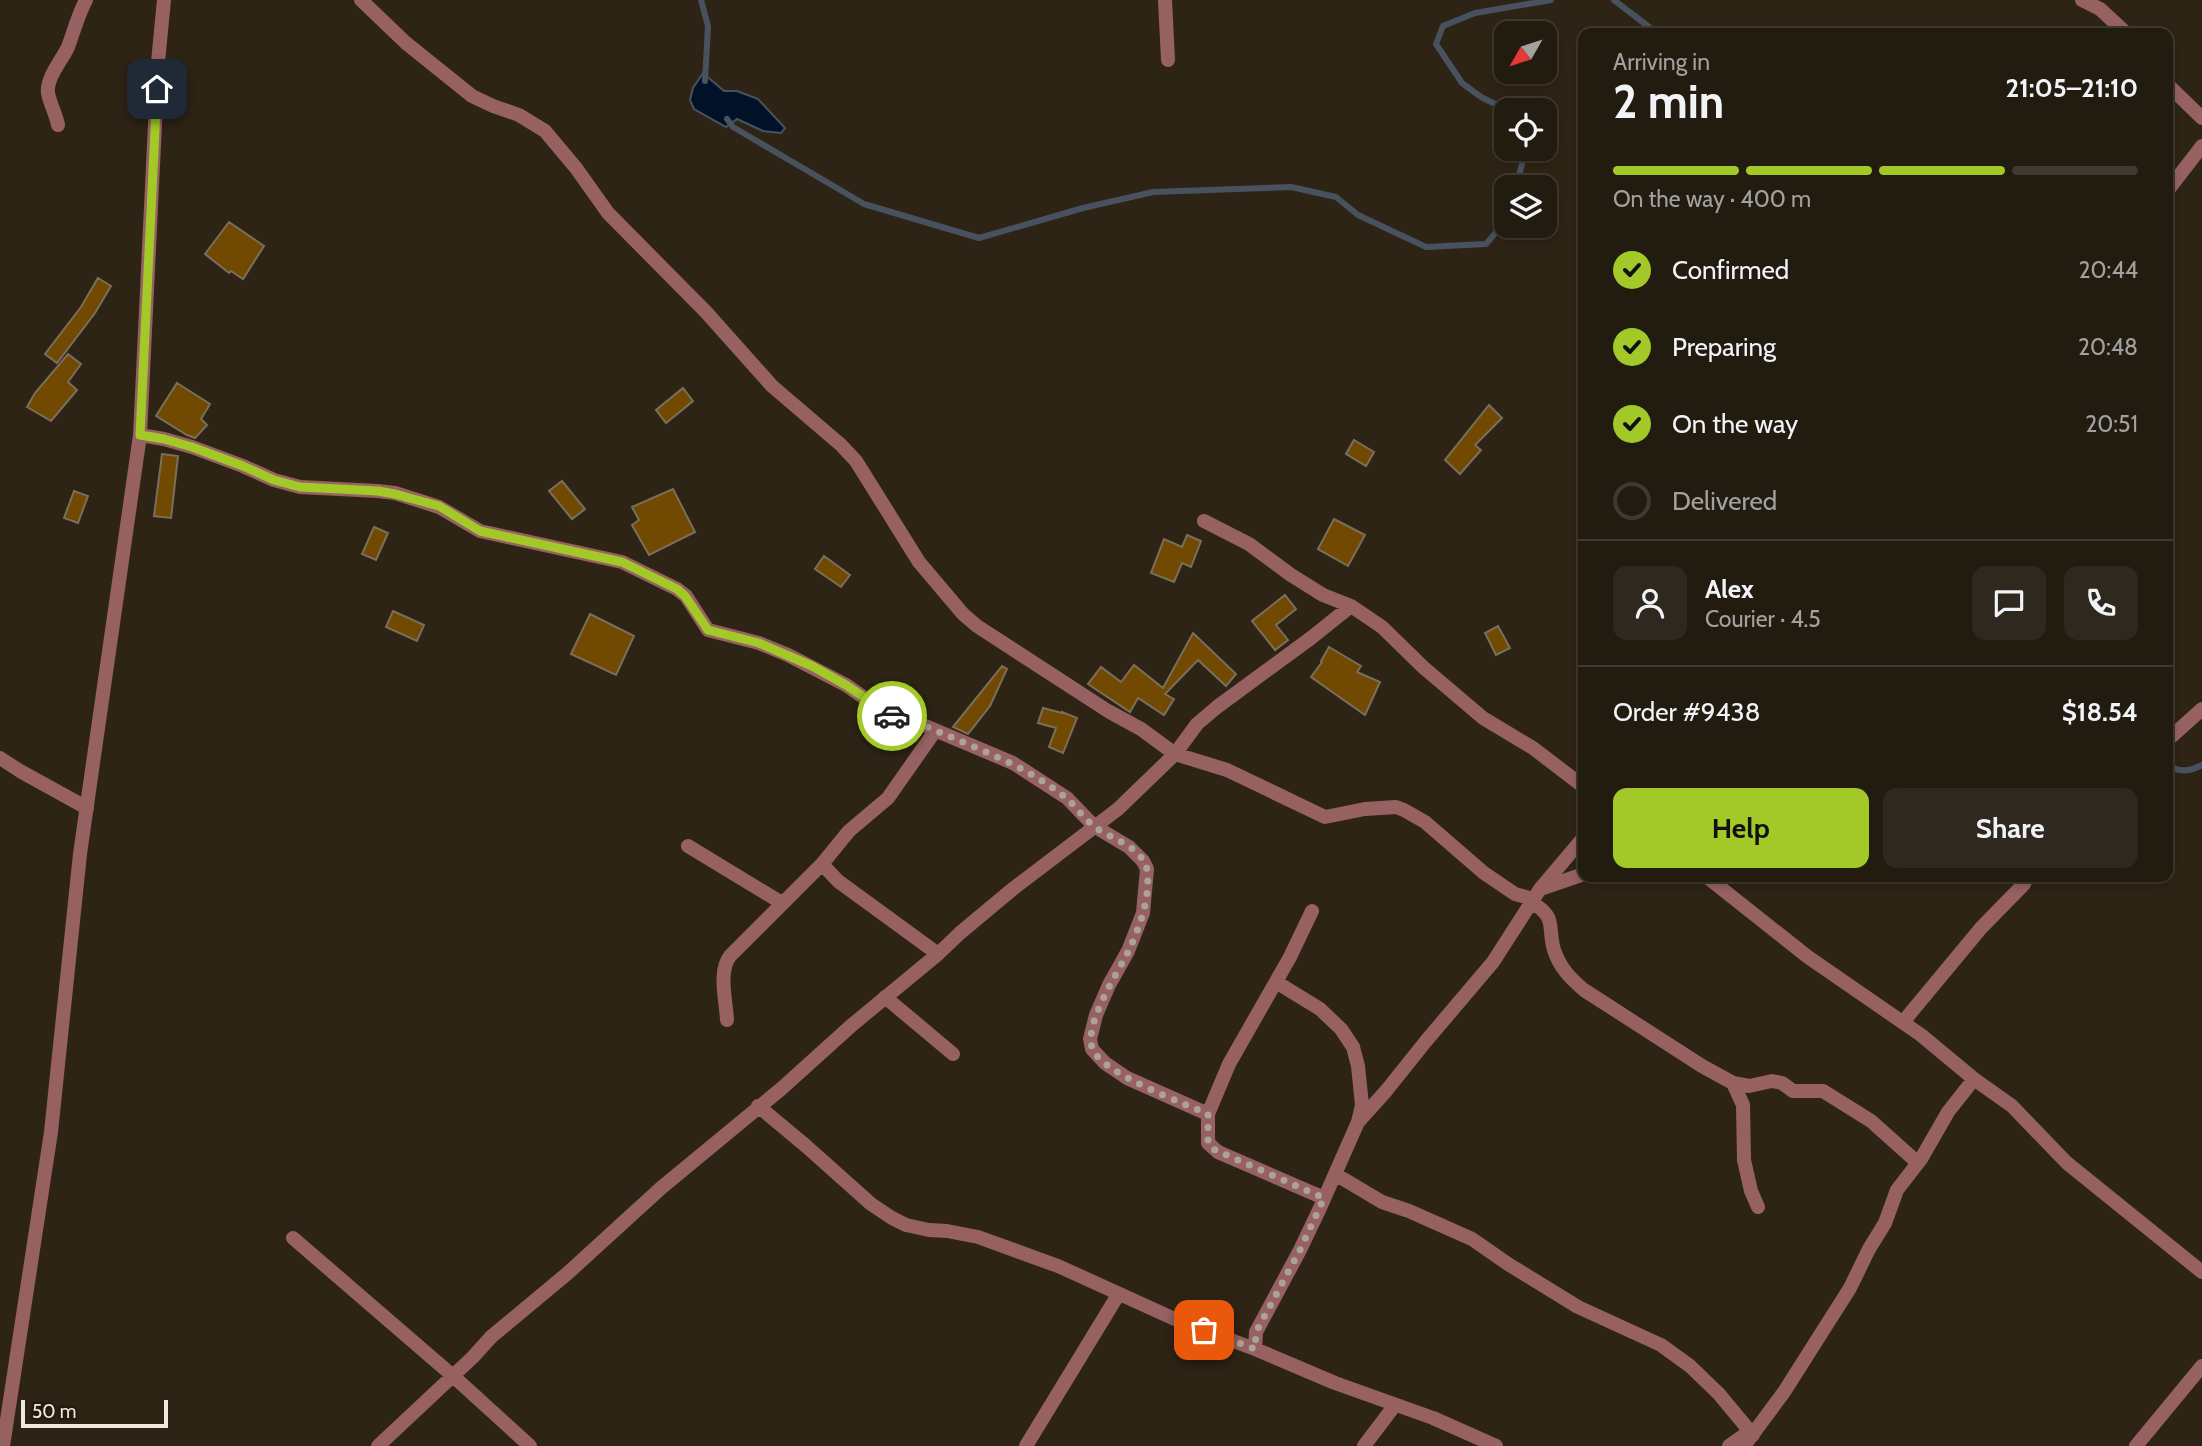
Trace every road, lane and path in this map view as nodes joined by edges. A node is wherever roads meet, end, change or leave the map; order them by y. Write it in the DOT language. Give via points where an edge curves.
graph roads {
  1 [pos="86,0"];
  2 [pos="164,0"];
  3 [pos="361,0"];
  4 [pos="1165,0"];
  5 [pos="2082,0"];
  6 [pos="2121,28"];
  7 [pos="1168,60"];
  8 [pos="2173,90"];
  9 [pos="2202,118"];
  10 [pos="58,125"];
  11 [pos="2202,146"];
  12 [pos="2173,184"];
  13 [pos="140,435"];
  14 [pos="1204,521"];
  15 [pos="1350,606"];
  16 [pos="2202,709"];
  17 [pos="935,731"];
  18 [pos="2173,735"];
  19 [pos="1175,754"];
  20 [pos="0,758"];
  21 [pos="1578,782"];
  22 [pos="87,808"];
  23 [pos="1094,826"];
  24 [pos="1578,844"];
  25 [pos="688,846"];
  26 [pos="822,864"];
  27 [pos="1578,877"];
  28 [pos="1713,882"];
  29 [pos="2025,882"];
  30 [pos="1535,897"];
  31 [pos="782,903"];
  32 [pos="1312,911"];
  33 [pos="938,954"];
  34 [pos="1276,982"];
  35 [pos="885,997"];
  36 [pos="727,1020"];
  37 [pos="1903,1022"];
  38 [pos="953,1054"];
  39 [pos="1974,1079"];
  40 [pos="1733,1083"];
  41 [pos="758,1106"];
  42 [pos="1208,1114"];
  43 [pos="1358,1122"];
  44 [pos="1918,1163"];
  45 [pos="1335,1174"];
  46 [pos="1324,1198"];
  47 [pos="1758,1207"];
  48 [pos="293,1238"];
  49 [pos="2202,1272"];
  50 [pos="1118,1294"];
  51 [pos="1255,1349"];
  52 [pos="2202,1366"];
  53 [pos="453,1376"];
  54 [pos="1395,1405"];
  55 [pos="1749,1437"];
  56 [pos="3,1446"];
  57 [pos="378,1446"];
  58 [pos="530,1446"];
  59 [pos="1026,1446"];
  60 [pos="1364,1446"];
  61 [pos="1496,1446"];
  62 [pos="1729,1446"];
  63 [pos="2136,1446"];
  1 -- 10 [label="street" via="49,85"];
  2 -- 13 [label="street"];
  3 -- 19 [label="street" via="472,96 545,131 608,214 772,386 856,461 919,562 963,614"];
  4 -- 7 [label="street"];
  5 -- 6 [label="street"];
  8 -- 9 [label="street"];
  11 -- 12 [label="street"];
  13 -- 17 [label="street" via="192,447 300,487 395,494 439,506 480,531 622,562 677,589 708,630 788,655 846,685 889,715"];
  13 -- 22 [label="street"];
  14 -- 15 [label="street" via="1249,544 1323,595"];
  15 -- 19 [label="street" via="1207,715"];
  15 -- 21 [label="street" via="1382,626 1483,718"];
  16 -- 18 [label="street"];
  17 -- 23 [label="street" via="1040,779"];
  17 -- 26 [label="street" via="888,798 849,831"];
  19 -- 23 [label="street"];
  19 -- 30 [label="street" via="1227,770 1325,817 1365,809 1404,810 1515,894"];
  20 -- 22 [label="street"];
  22 -- 56 [label="street" via="51,1132"];
  23 -- 33 [label="street"];
  23 -- 42 [label="street" via="1129,846 1147,869 1143,913 1096,1015 1092,1049 1127,1078"];
  24 -- 30 [label="street"];
  25 -- 31 [label="street"];
  26 -- 31 [label="street"];
  26 -- 33 [label="street" via="838,881"];
  27 -- 30 [label="street"];
  28 -- 37 [label="street" via="1808,957"];
  29 -- 37 [label="street"];
  30 -- 40 [label="street" via="1552,925 1553,947 1567,975"];
  30 -- 43 [label="street" via="1493,962"];
  31 -- 36 [label="street" via="725,962"];
  32 -- 34 [label="street"];
  33 -- 35 [label="street"];
  34 -- 42 [label="street" via="1228,1064"];
  34 -- 43 [label="street" via="1320,1009 1353,1047 1362,1105"];
  35 -- 38 [label="street"];
  35 -- 41 [label="street"];
  37 -- 39 [label="street"];
  39 -- 44 [label="street"];
  39 -- 49 [label="street" via="2012,1106 2067,1163"];
  40 -- 44 [label="street" via="1749,1086 1772,1081 1793,1091 1823,1091 1871,1121"];
  40 -- 47 [label="street" via="1743,1105 1744,1160"];
  41 -- 50 [label="street" via="892,1218 906,1225 978,1237"];
  41 -- 53 [label="street" via="512,1317"];
  42 -- 46 [label="street" via="1208,1143 1213,1149"];
  43 -- 45 [label="street"];
  44 -- 55 [label="street" via="1898,1190 1850,1288 1784,1392"];
  45 -- 46 [label="street"];
  45 -- 55 [label="street" via="1382,1202 1472,1239 1578,1307 1661,1345 1719,1394"];
  46 -- 51 [label="street" via="1256,1332"];
  48 -- 53 [label="street"];
  50 -- 51 [label="street"];
  50 -- 59 [label="street"];
  51 -- 54 [label="street"];
  52 -- 63 [label="street"];
  53 -- 57 [label="street"];
  53 -- 58 [label="street"];
  54 -- 60 [label="street"];
  54 -- 61 [label="street"];
  55 -- 62 [label="street"];
}
